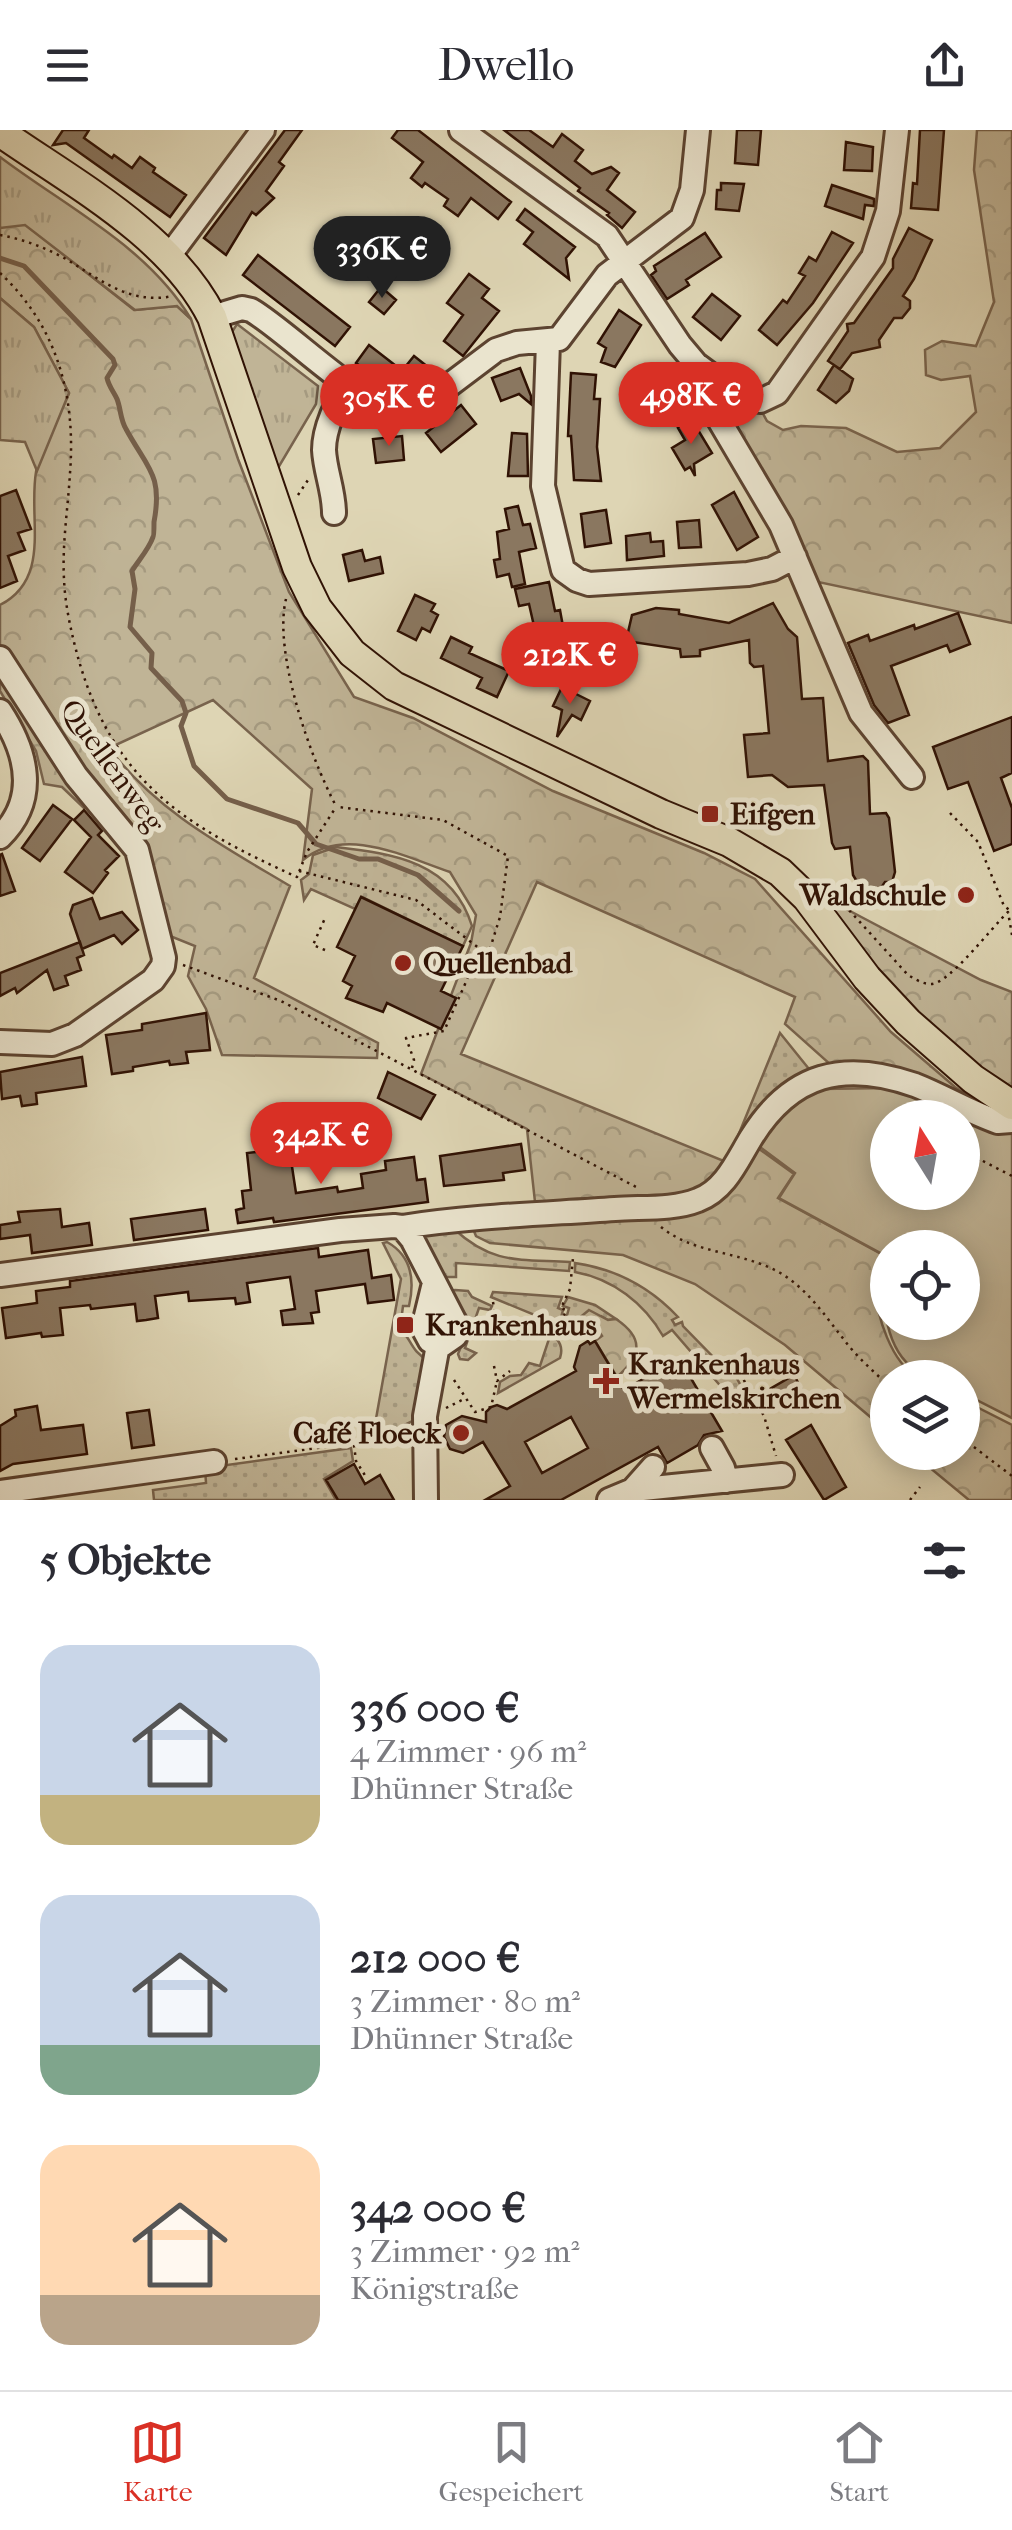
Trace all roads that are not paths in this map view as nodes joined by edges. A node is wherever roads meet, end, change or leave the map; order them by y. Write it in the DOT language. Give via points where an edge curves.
graph roads {
  1 [pos="263,130"];
  2 [pos="462,130"];
  3 [pos="698,130"];
  4 [pos="897,130"];
  5 [pos="0,132"];
  6 [pos="169,256"];
  7 [pos="625,261"];
  8 [pos="212,316"];
  9 [pos="548,342"];
  10 [pos="349,384"];
  11 [pos="722,384"];
  12 [pos="334,513"];
  13 [pos="796,557"];
  14 [pos="0,658"];
  15 [pos="0,711"];
  16 [pos="912,777"];
  17 [pos="0,837"];
  18 [pos="0,1042"];
  19 [pos="1012,1106"];
  20 [pos="1012,1121"];
  21 [pos="402,1227"];
  22 [pos="0,1274"];
  23 [pos="712,1448"];
  24 [pos="214,1462"];
  25 [pos="653,1467"];
  26 [pos="782,1476"];
  27 [pos="726,1481"];
  28 [pos="88,1490"];
  29 [pos="0,1492"];
  30 [pos="628,1495"];
  31 [pos="426,1500"];
  32 [pos="609,1500"];
  1 -- 6 [label="street"];
  2 -- 7 [label="street" via="606,236"];
  3 -- 7 [label="street" via="687,211"];
  4 -- 11 [label="street" via="888,211 862,272 777,392 753,401"];
  5 -- 6 [label="main road"];
  6 -- 8 [label="main road"];
  7 -- 9 [label="street" via="564,335"];
  7 -- 11 [label="street" via="680,345"];
  8 -- 10 [label="street" via="251,310"];
  8 -- 19 [label="main road" via="297,567 340,639 384,680 780,872 908,1022"];
  9 -- 10 [label="street" via="496,350 411,414 394,414"];
  9 -- 13 [label="street" via="543,486 563,570 589,584 748,574"];
  10 -- 12 [label="street" via="324,450"];
  11 -- 13 [label="street" via="716,398 720,420"];
  13 -- 16 [label="street" via="860,713"];
  14 -- 18 [label="street, Quellenweg" via="76,776 137,850 164,958 153,980 75,1035 52,1044"];
  15 -- 17 [label="street" via="19,742 26,778 18,814"];
  20 -- 21 [label="street" via="998,1122 874,1074 824,1074 790,1092 762,1120 722,1185 698,1200"];
  21 -- 22 [label="street"];
  21 -- 31 [label="street" via="456,1329 450,1342 438,1344 425,1420"];
  23 -- 27 [label="street"];
  24 -- 28 [label="street"];
  25 -- 30 [label="street"];
  26 -- 27 [label="street"];
  27 -- 30 [label="street"];
  28 -- 29 [label="street"];
  30 -- 32 [label="street"];
}
